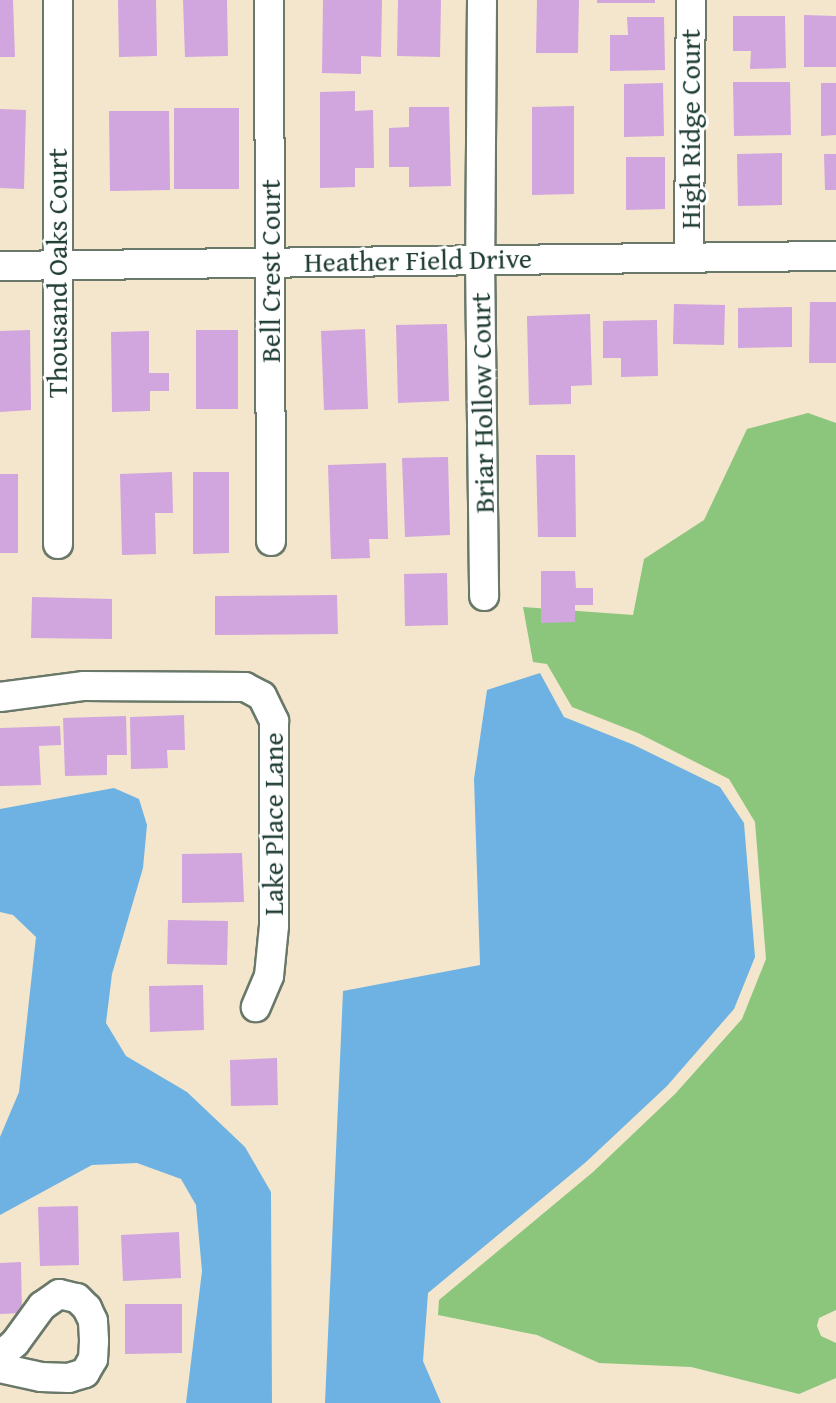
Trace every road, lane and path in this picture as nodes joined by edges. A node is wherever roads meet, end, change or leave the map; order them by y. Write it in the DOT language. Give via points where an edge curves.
graph roads {
  1 [pos="269,0"];
  2 [pos="482,0"];
  3 [pos="691,0"];
  4 [pos="58,1"];
  5 [pos="836,256"];
  6 [pos="689,257"];
  7 [pos="480,259"];
  8 [pos="269,261"];
  9 [pos="0,265"];
  10 [pos="56,265"];
  11 [pos="271,541"];
  12 [pos="58,544"];
  13 [pos="484,596"];
  14 [pos="0,697"];
  15 [pos="256,1007"];
  16 [pos="0,1356"];
  17 [pos="0,1368"];
  1 -- 8 [label="street, Bell Crest Court"];
  2 -- 7 [label="street, Briar Hollow Court"];
  3 -- 6 [label="street, High Ridge Court"];
  4 -- 10 [label="street, Thousand Oaks Court"];
  5 -- 6 [label="street, Heather Field Drive"];
  6 -- 7 [label="street, Heather Field Drive"];
  7 -- 8 [label="street, Heather Field Drive"];
  7 -- 13 [label="street, Briar Hollow Court"];
  8 -- 10 [label="street, Heather Field Drive"];
  8 -- 11 [label="street, Bell Crest Court"];
  9 -- 10 [label="street, Heather Field Drive"];
  10 -- 12 [label="street, Thousand Oaks Court"];
  14 -- 15 [label="street, Lake Place Lane" via="84,686 245,687 262,696 274,721 274,926 269,976"];
  16 -- 17 [label="street" via="42,1306 59,1294 77,1298 93,1321 93,1359 85,1373 69,1378 41,1377"];
}
